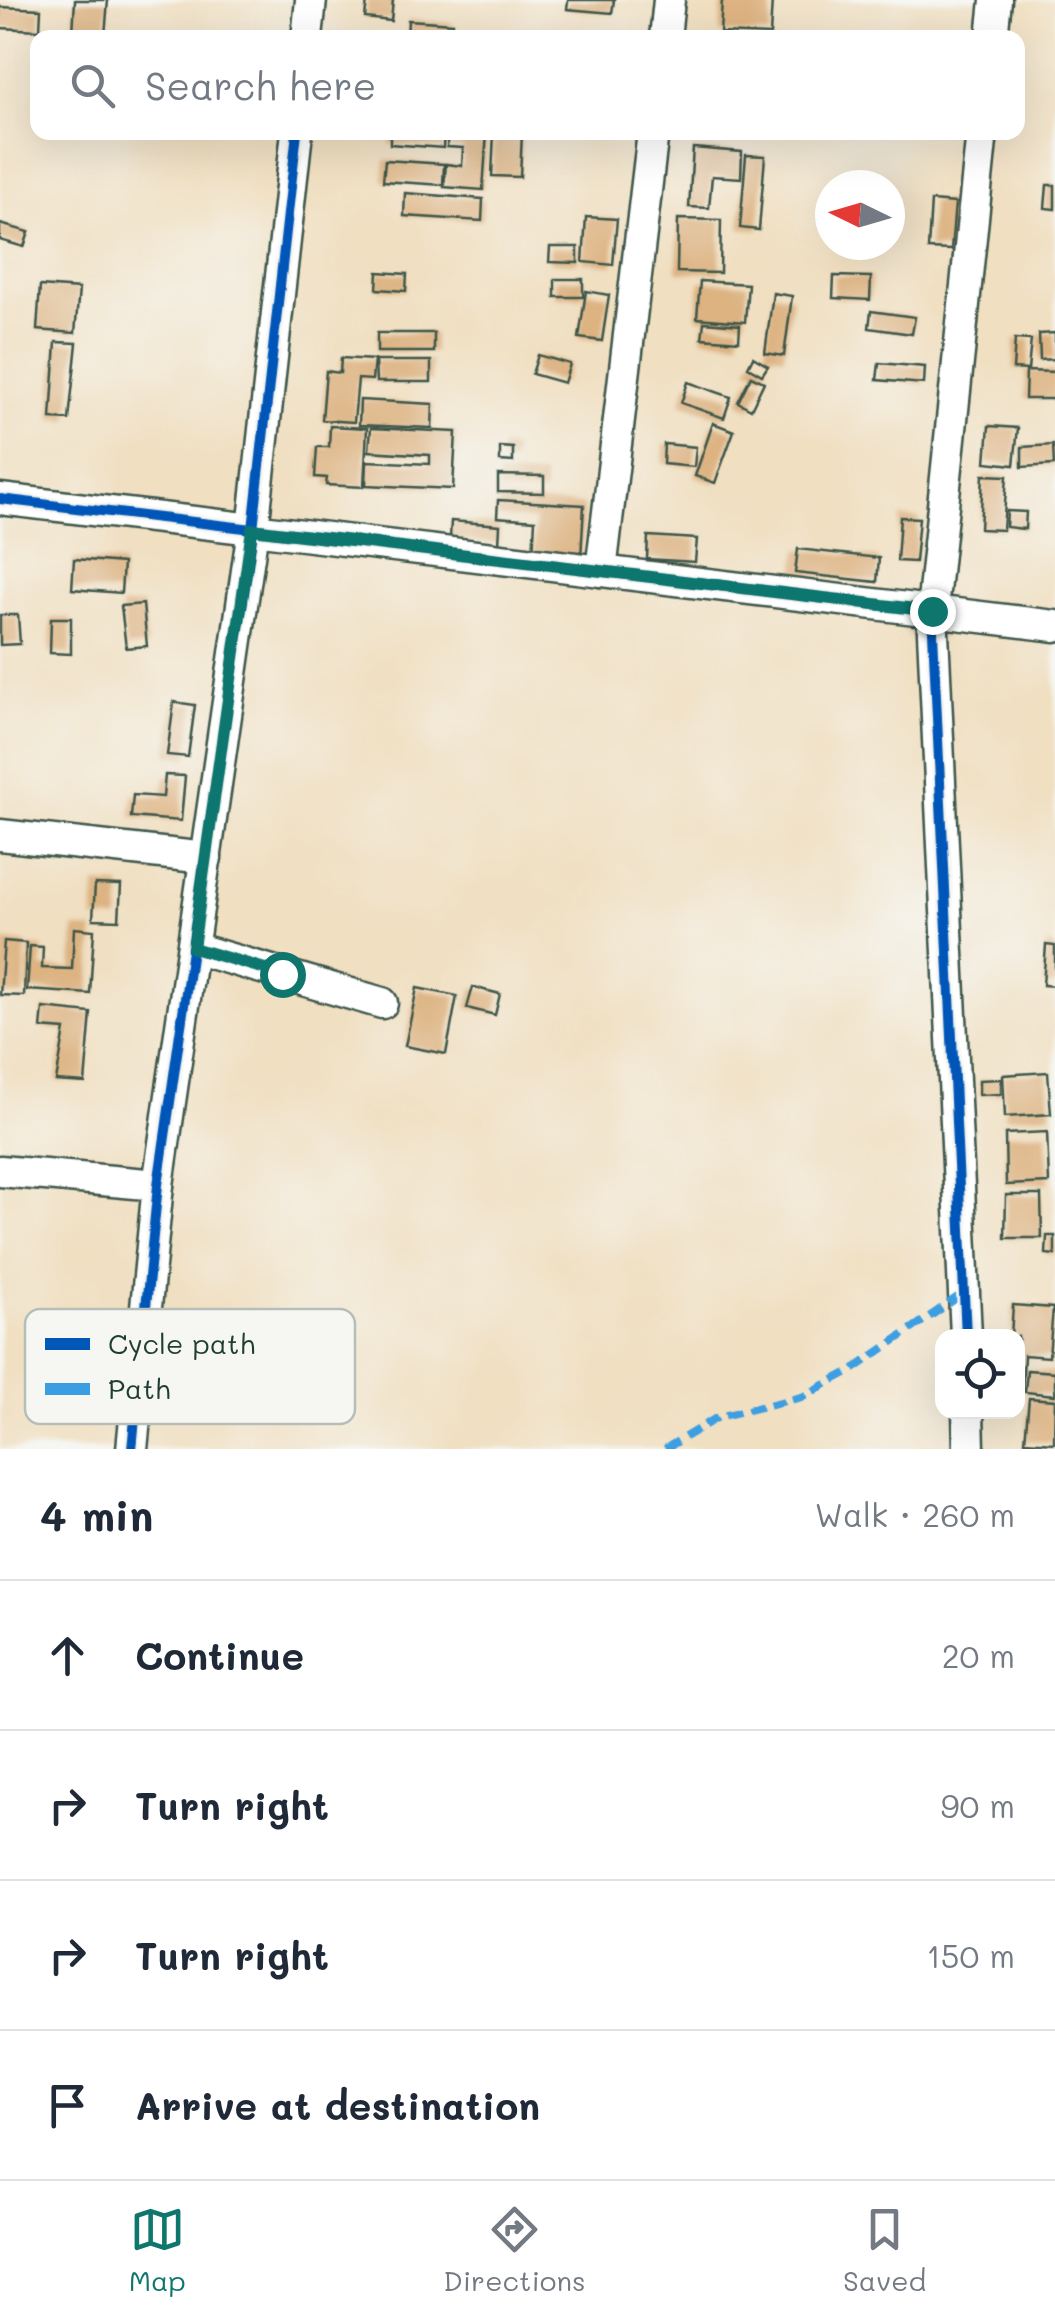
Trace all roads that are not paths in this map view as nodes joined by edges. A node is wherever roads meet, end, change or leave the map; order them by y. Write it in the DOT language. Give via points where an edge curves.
graph roads {
  1 [pos="312,0"];
  2 [pos="669,0"];
  3 [pos="996,0"];
  4 [pos="308,30"];
  5 [pos="666,30"];
  6 [pos="993,30"];
  7 [pos="296,140"];
  8 [pos="653,140"];
  9 [pos="981,140"];
  10 [pos="0,499"];
  11 [pos="252,529"];
  12 [pos="601,571"];
  13 [pos="932,611"];
  14 [pos="1055,626"];
  15 [pos="0,835"];
  16 [pos="206,858"];
  17 [pos="193,948"];
  18 [pos="382,1002"];
  19 [pos="0,1171"];
  20 [pos="158,1186"];
  21 [pos="146,1309"];
  22 [pos="966,1329"];
  23 [pos="968,1419"];
  24 [pos="134,1424"];
  25 [pos="132,1449"];
  26 [pos="969,1449"];
  1 -- 4 [label="street"];
  2 -- 5 [label="street"];
  3 -- 6 [label="street"];
  7 -- 11 [label="street"];
  8 -- 12 [label="street"];
  9 -- 13 [label="street"];
  10 -- 11 [label="street"];
  11 -- 12 [label="street"];
  11 -- 16 [label="street"];
  12 -- 13 [label="street"];
  13 -- 14 [label="street"];
  13 -- 22 [label="street"];
  15 -- 16 [label="street"];
  16 -- 17 [label="street"];
  17 -- 18 [label="street"];
  17 -- 20 [label="street"];
  19 -- 20 [label="street"];
  20 -- 21 [label="street"];
  23 -- 26 [label="street"];
  24 -- 25 [label="street"];
}
